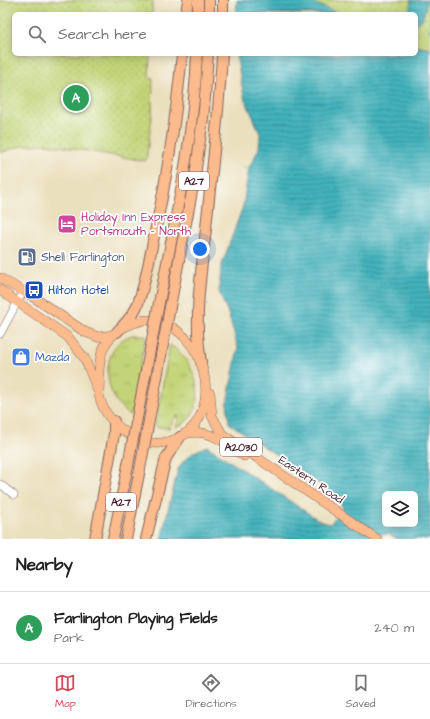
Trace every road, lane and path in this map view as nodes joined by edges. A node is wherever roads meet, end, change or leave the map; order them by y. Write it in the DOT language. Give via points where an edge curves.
graph roads {
  1 [pos="188,0"];
  2 [pos="198,0"];
  3 [pos="209,0"];
  4 [pos="223,0"];
  5 [pos="186,12"];
  6 [pos="198,12"];
  7 [pos="209,12"];
  8 [pos="223,12"];
  9 [pos="182,56"];
  10 [pos="197,56"];
  11 [pos="208,56"];
  12 [pos="222,56"];
  13 [pos="0,278"];
  14 [pos="0,290"];
  15 [pos="23,292"];
  16 [pos="17,302"];
  17 [pos="115,333"];
  18 [pos="0,334"];
  19 [pos="201,362"];
  20 [pos="206,376"];
  21 [pos="99,394"];
  22 [pos="114,421"];
  23 [pos="182,436"];
  24 [pos="0,484"];
  25 [pos="14,495"];
  26 [pos="309,496"];
  27 [pos="95,539"];
  28 [pos="113,539"];
  29 [pos="126,539"];
  30 [pos="146,539"];
  31 [pos="366,539"];
  32 [pos="377,539"];
  1 -- 5 [label="highway"];
  2 -- 6 [label="highway"];
  3 -- 7 [label="highway"];
  4 -- 8 [label="highway"];
  9 -- 17 [label="highway" via="175,121 158,220 144,281 137,307"];
  10 -- 28 [label="highway, A27, bridge" via="186,166"];
  11 -- 29 [label="highway, A27, bridge" via="195,176"];
  12 -- 19 [label="highway" via="216,144 198,290 197,328"];
  13 -- 15 [label="main road"];
  14 -- 16 [label="main road"];
  15 -- 16 [label="street"];
  15 -- 17 [label="main road" via="90,335 102,337"];
  16 -- 18 [label="street"];
  16 -- 21 [label="main road" via="74,343 85,359"];
  17 -- 19 [label="main road" via="144,320 163,322 187,339"];
  17 -- 21 [label="main road" via="105,344 100,360"];
  19 -- 20 [label="main road"];
  20 -- 23 [label="main road" via="201,414"];
  20 -- 26 [label="main road, Eastern Road / A2030" via="212,416 219,431"];
  21 -- 22 [label="main road"];
  22 -- 23 [label="main road" via="129,435 143,441 159,443"];
  22 -- 27 [label="highway" via="114,434"];
  23 -- 26 [label="main road, Eastern Road / A2030" via="201,432 210,434"];
  23 -- 30 [label="highway" via="166,458"];
  24 -- 25 [label="street"];
  26 -- 31 [label="main road, Eastern Road / A2030"];
  26 -- 32 [label="main road, Eastern Road / A2030"];
}
